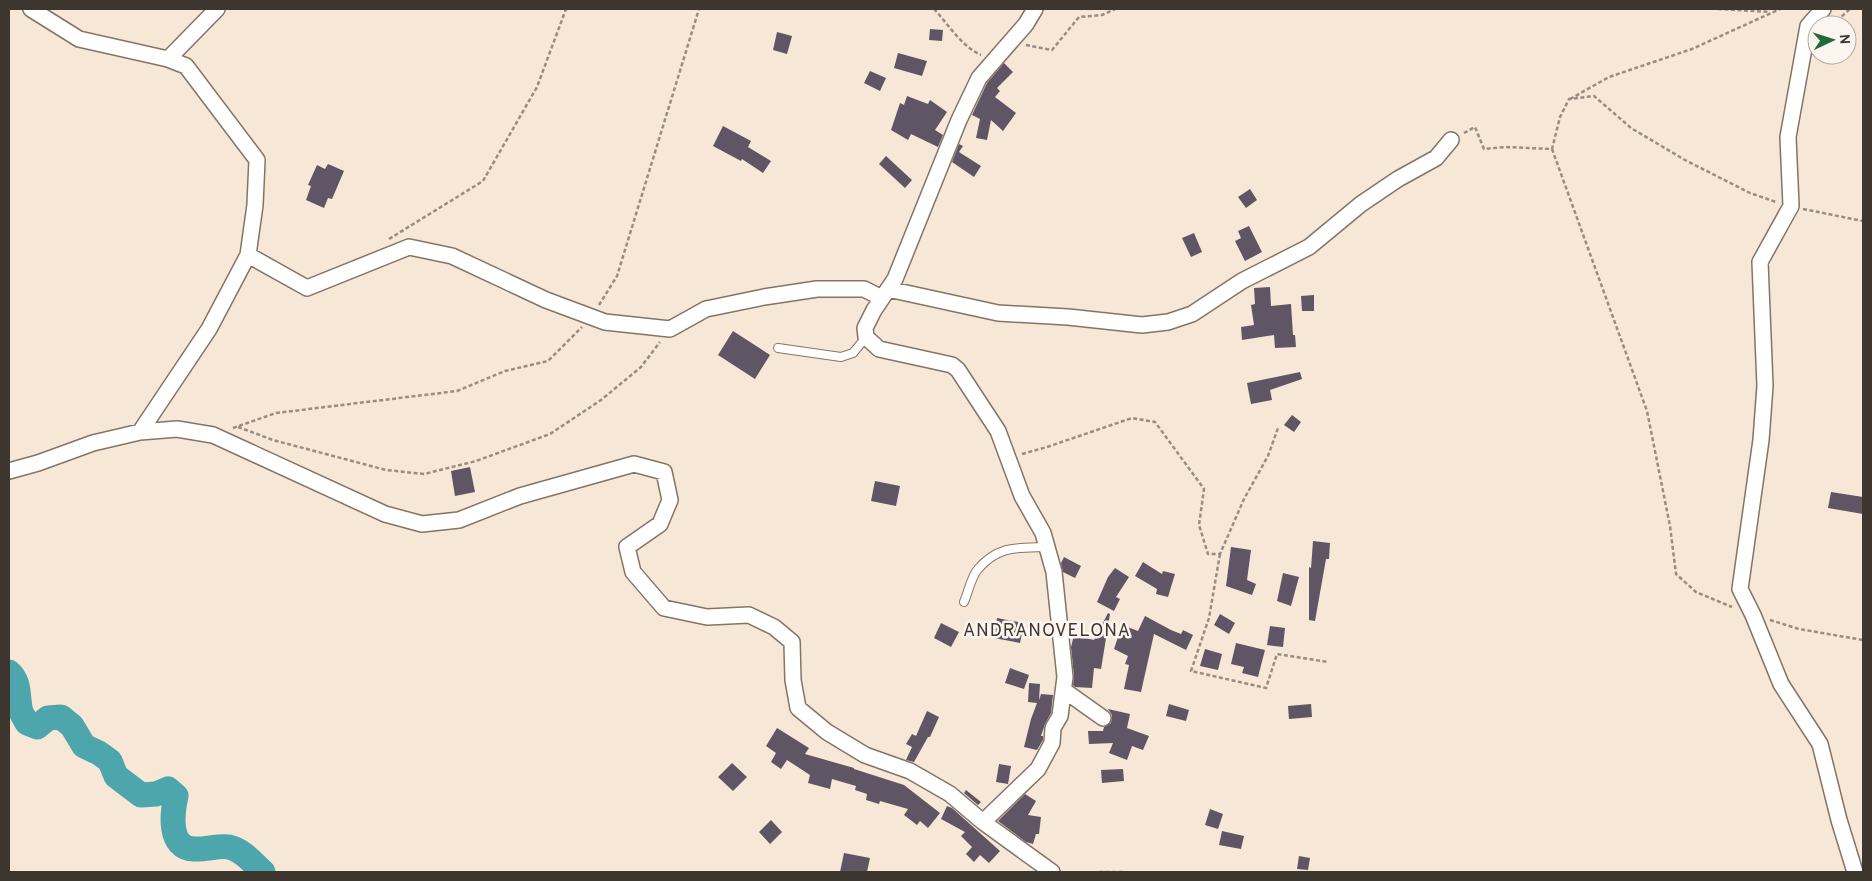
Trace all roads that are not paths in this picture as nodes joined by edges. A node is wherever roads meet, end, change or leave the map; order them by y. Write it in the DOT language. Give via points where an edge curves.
graph roads {
  1 [pos="31,9"];
  2 [pos="217,9"];
  3 [pos="1035,9"];
  4 [pos="1823,9"];
  5 [pos="168,59"];
  6 [pos="1451,140"];
  7 [pos="248,255"];
  8 [pos="885,294"];
  9 [pos="866,337"];
  10 [pos="778,348"];
  11 [pos="140,432"];
  12 [pos="9,470"];
  13 [pos="1047,547"];
  14 [pos="964,602"];
  15 [pos="1065,691"];
  16 [pos="1102,718"];
  17 [pos="983,822"];
  18 [pos="1052,872"];
  19 [pos="1855,872"];
  1 -- 5 [label="street" via="79,39"];
  2 -- 5 [label="street"];
  3 -- 8 [label="street" via="979,78"];
  4 -- 19 [label="street" via="1808,26 1788,137 1791,206 1760,262 1765,386 1762,440 1740,589 1781,684 1820,744"];
  5 -- 7 [label="street" via="186,66 257,160"];
  6 -- 8 [label="street" via="1436,158 1361,204 1309,247 1242,282 1192,314 1168,322 1142,325 998,313"];
  7 -- 8 [label="street" via="307,288 409,247 452,256 546,300 605,322 670,329 706,309 764,297 817,289 864,289"];
  7 -- 11 [label="street" via="209,329"];
  8 -- 9 [label="street" via="865,328"];
  9 -- 10 [label="lane" via="853,353 841,357"];
  9 -- 13 [label="street" via="879,349 952,365 958,370 998,431 1022,496 1043,533"];
  11 -- 12 [label="street" via="93,443"];
  11 -- 17 [label="street" via="177,429 213,435 386,514 422,524 459,520 520,496 634,464 664,472 670,500 660,524 628,547 633,572 664,608 707,617 749,615 774,628 792,642 798,708 827,732 866,755 910,771 950,794"];
  13 -- 14 [label="lane" via="1008,548 994,556 977,570"];
  13 -- 15 [label="street" via="1054,572"];
  15 -- 16 [label="street"];
  15 -- 17 [label="street" via="1060,716 1053,728 1052,744 1038,769"];
  17 -- 18 [label="street"];
}
